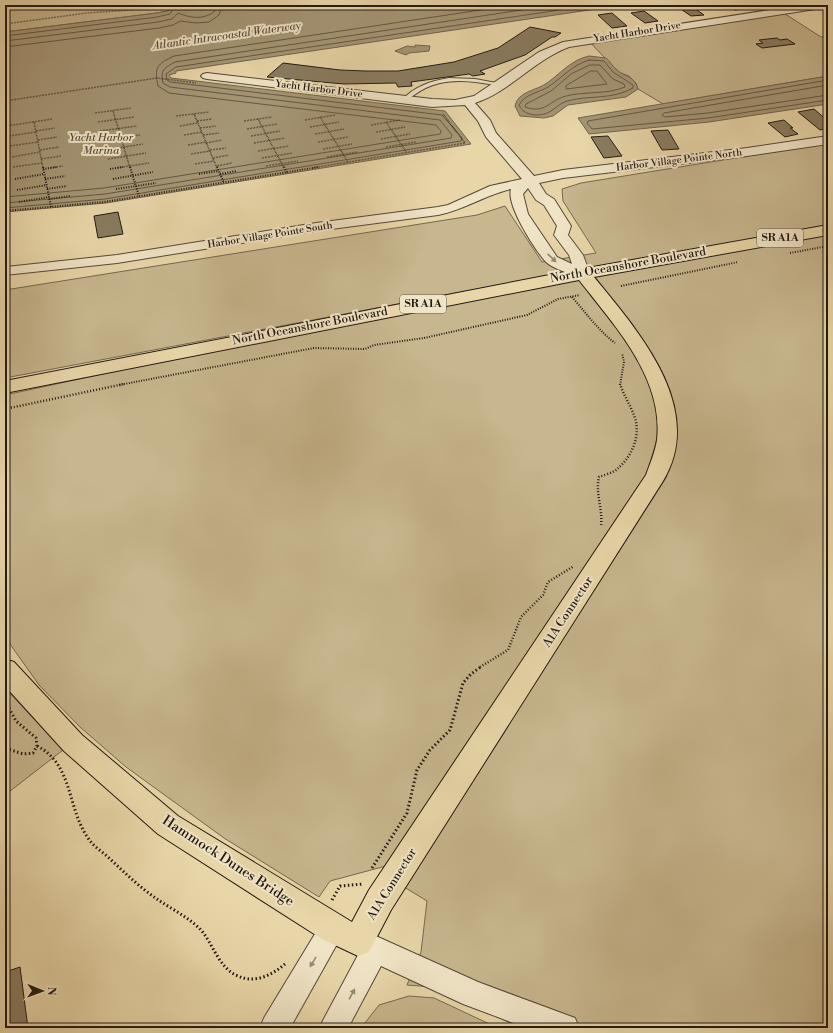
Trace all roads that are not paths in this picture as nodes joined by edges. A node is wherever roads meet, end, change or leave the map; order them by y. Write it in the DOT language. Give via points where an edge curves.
graph roads {
  1 [pos="822,5"];
  2 [pos="207,76"];
  3 [pos="499,84"];
  4 [pos="405,100"];
  5 [pos="467,101"];
  6 [pos="454,103"];
  7 [pos="490,134"];
  8 [pos="828,140"];
  9 [pos="530,180"];
  10 [pos="828,230"];
  11 [pos="557,232"];
  12 [pos="533,233"];
  13 [pos="6,271"];
  14 [pos="583,284"];
  15 [pos="5,387"];
  16 [pos="5,669"];
  17 [pos="333,928"];
  18 [pos="367,945"];
  19 [pos="274,1028"];
  20 [pos="333,1028"];
  21 [pos="565,1028"];
  1 -- 3 [label="street, Yacht Harbor Drive" via="572,43 547,52"];
  2 -- 4 [label="street, Yacht Harbor Drive"];
  3 -- 4 [label="lane" via="470,80 440,82 416,89"];
  3 -- 5 [label="street, Yacht Harbor Drive" via="479,97"];
  4 -- 6 [label="street, Yacht Harbor Drive"];
  5 -- 6 [label="street, Yacht Harbor Drive"];
  5 -- 7 [label="street" via="484,120"];
  6 -- 7 [label="street" via="472,122"];
  7 -- 9 [label="street"];
  8 -- 9 [label="street, Harbor Village Pointe North"];
  9 -- 11 [label="street" via="541,197 549,202 564,226"];
  9 -- 12 [label="street" via="517,190 516,194 528,213"];
  9 -- 13 [label="street, Harbor Village Pointe South" via="489,191 446,210 316,226 117,259"];
  10 -- 14 [label="main road, North Oceanshore Boulevard / SR A1A"];
  11 -- 12 [label="street"];
  11 -- 14 [label="street" via="576,255"];
  12 -- 14 [label="street, one-way" via="552,260"];
  14 -- 15 [label="main road, North Oceanshore Boulevard / SR A1A"];
  14 -- 18 [label="main road, A1A Connector" via="639,346 656,377 666,410 667,439 656,476 380,900"];
  16 -- 17 [label="main road, Hammock Dunes Bridge" via="74,743 168,825"];
  17 -- 18 [label="main road, Hammock Dunes Bridge"];
  17 -- 19 [label="street, one-way"];
  20 -- 18 [label="street, one-way"];
  18 -- 21 [label="street" via="473,994"];
}
